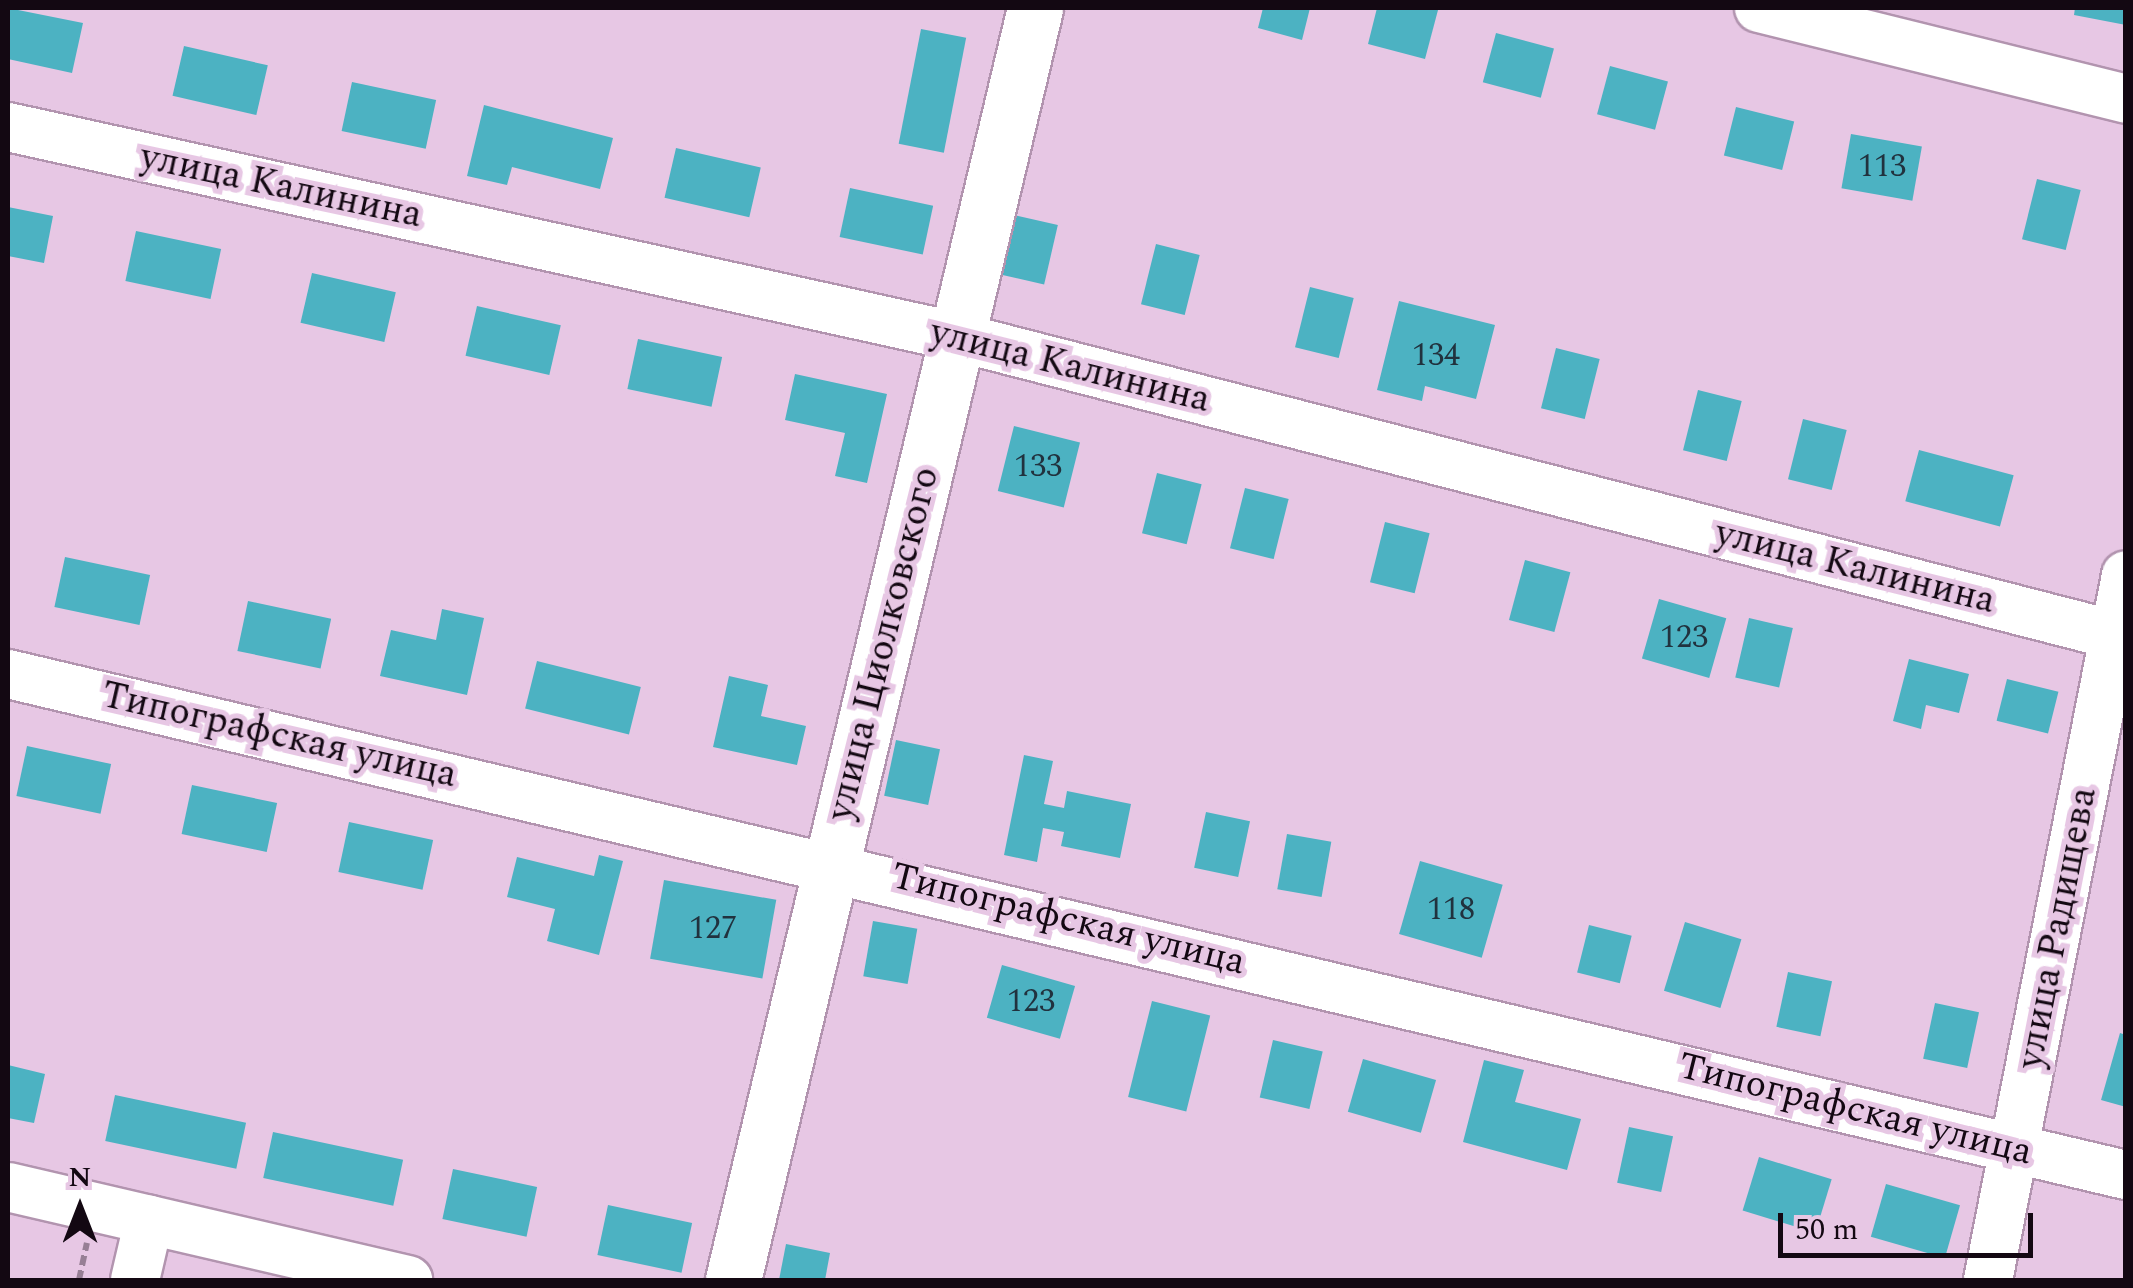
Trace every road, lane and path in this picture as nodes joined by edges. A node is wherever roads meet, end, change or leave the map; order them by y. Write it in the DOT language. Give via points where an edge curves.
graph roads {
  1 [pos="1035,8"];
  2 [pos="1760,8"];
  3 [pos="2126,99"];
  4 [pos="8,127"];
  5 [pos="958,337"];
  6 [pos="2126,574"];
  7 [pos="2120,637"];
  8 [pos="8,674"];
  9 [pos="832,864"];
  10 [pos="2015,1148"];
  11 [pos="2126,1175"];
  12 [pos="8,1187"];
  13 [pos="149,1220"];
  14 [pos="135,1280"];
  15 [pos="408,1280"];
  16 [pos="733,1280"];
  17 [pos="1988,1280"];
  1 -- 5 [label="main road, улица Циолковского"];
  2 -- 3 [label="street"];
  4 -- 5 [label="street, улица Калинина"];
  5 -- 7 [label="street, улица Калинина"];
  5 -- 9 [label="main road, улица Циолковского"];
  6 -- 7 [label="street, улица Радищева"];
  7 -- 10 [label="street, улица Радищева"];
  8 -- 9 [label="street, Типографская улица"];
  9 -- 10 [label="street, Типографская улица"];
  9 -- 16 [label="main road, улица Циолковского"];
  10 -- 11 [label="street, Типографская улица"];
  10 -- 17 [label="street, улица Радищева"];
  12 -- 13 [label="street"];
  13 -- 14 [label="street"];
  13 -- 15 [label="street"];
}
